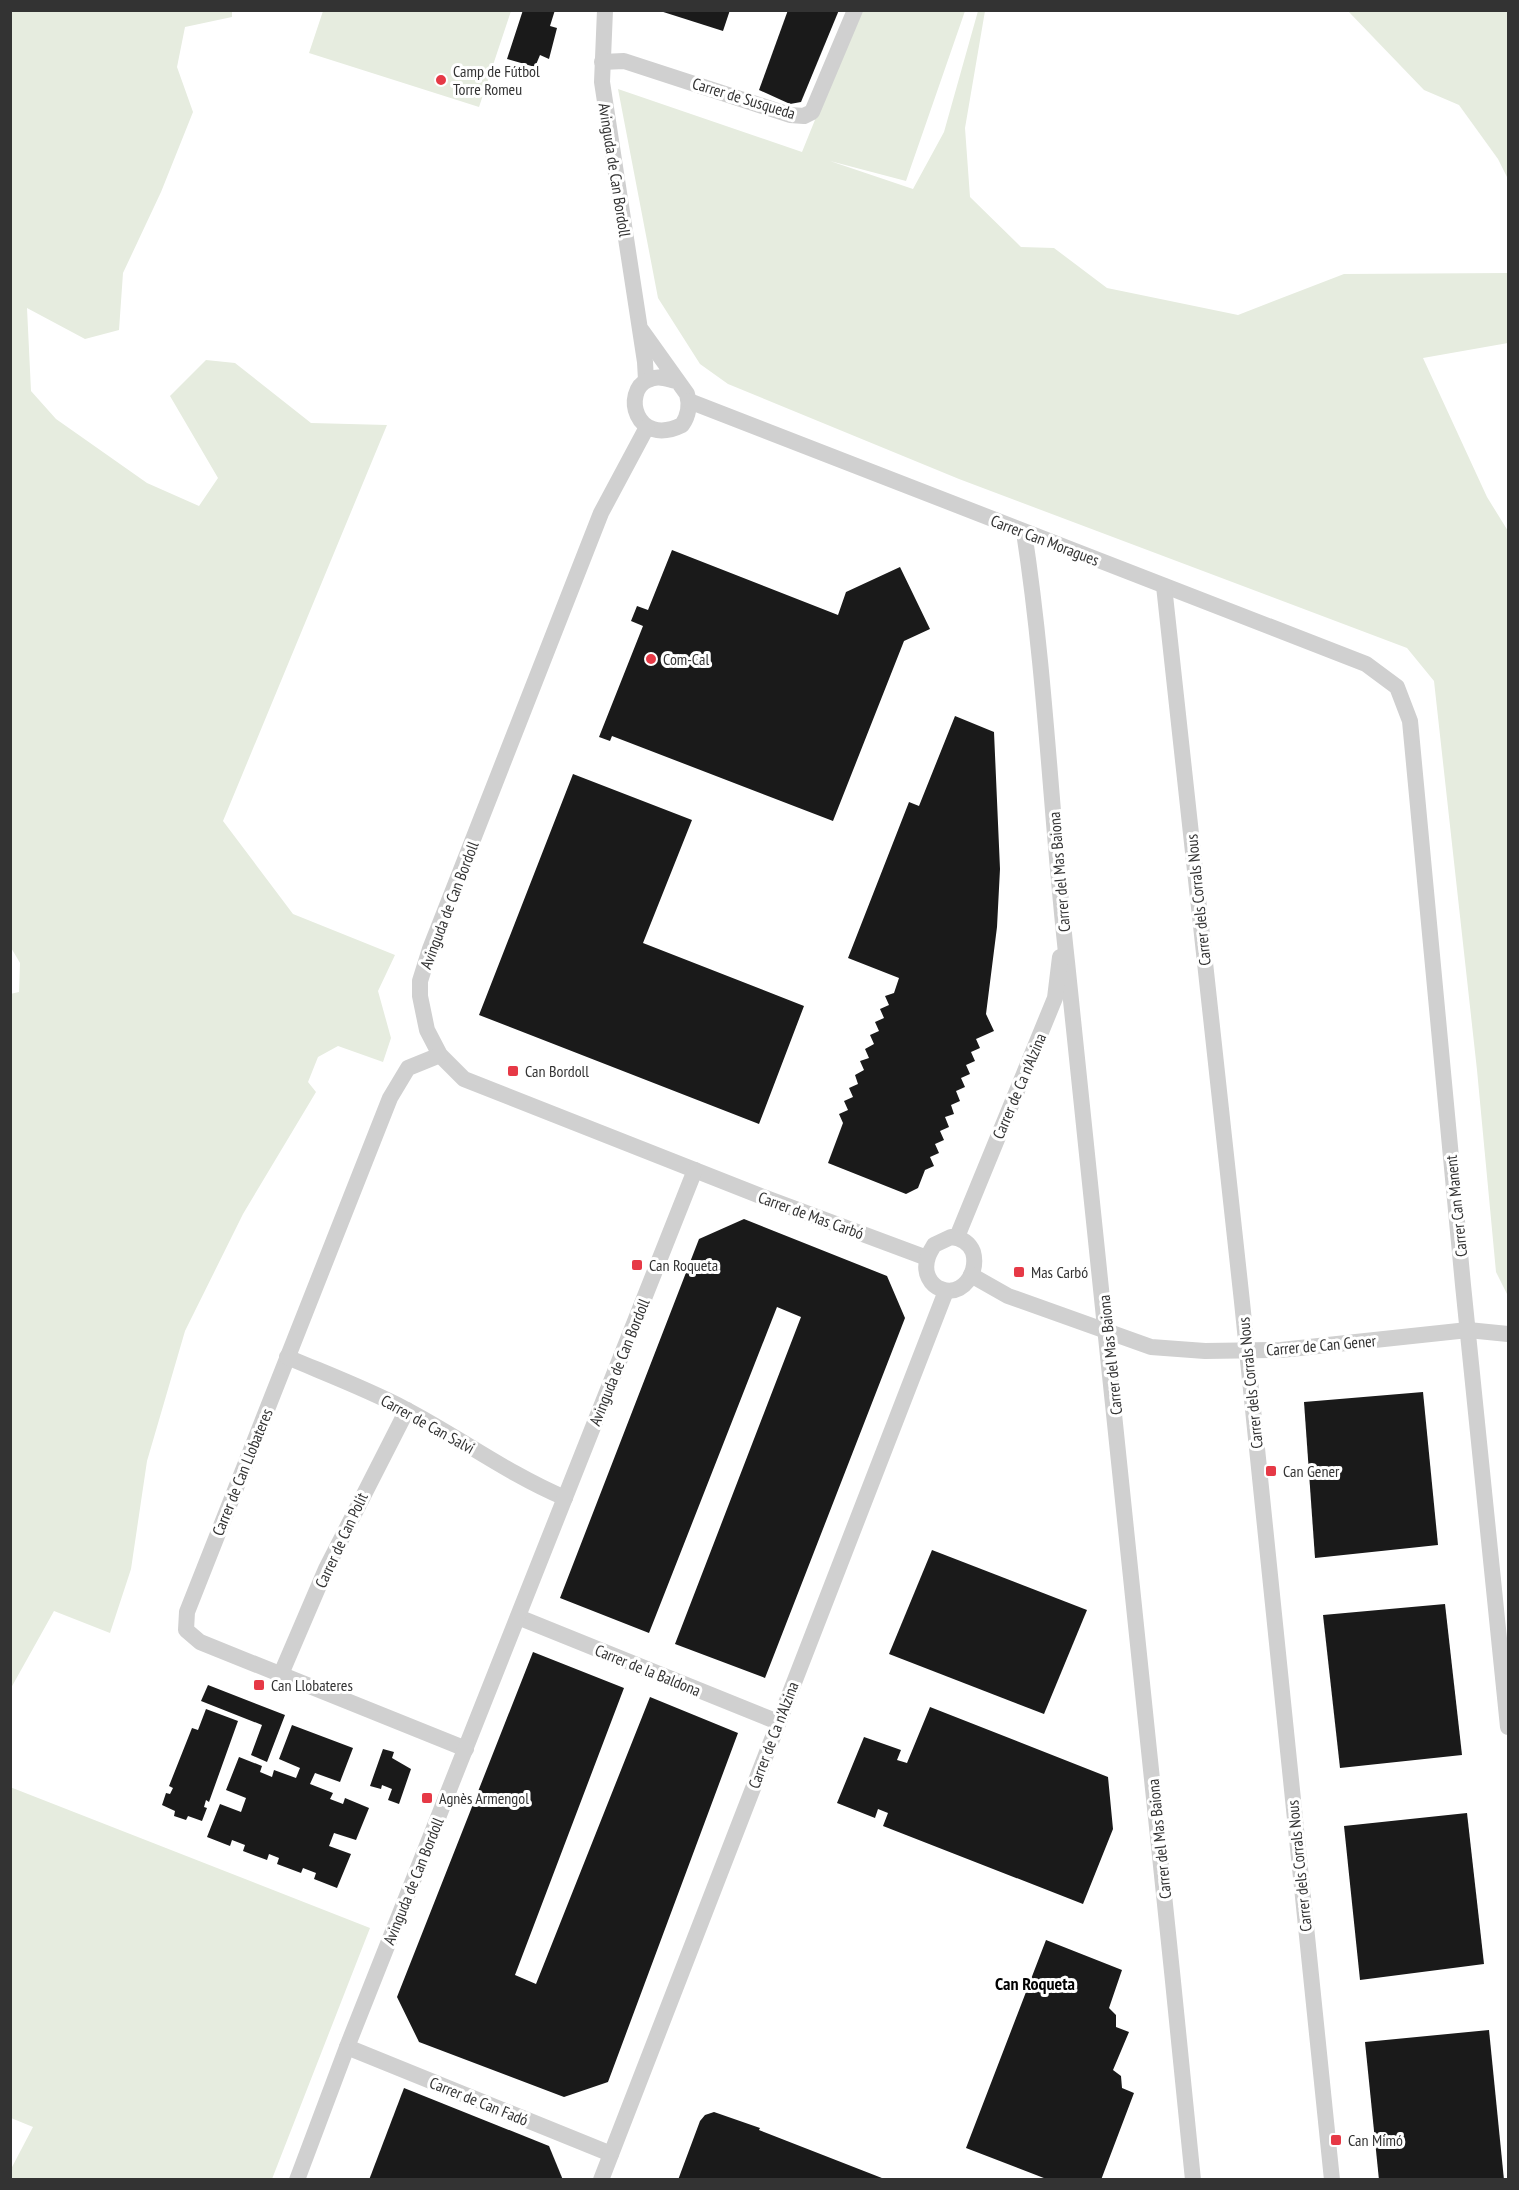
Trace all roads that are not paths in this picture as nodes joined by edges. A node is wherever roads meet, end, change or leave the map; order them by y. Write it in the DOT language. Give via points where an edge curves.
graph roads {
  1 [pos="605,10"];
  2 [pos="855,10"];
  3 [pos="602,62"];
  4 [pos="640,328"];
  5 [pos="646,380"];
  6 [pos="676,381"];
  7 [pos="689,401"];
  8 [pos="647,427"];
  9 [pos="1024,532"];
  10 [pos="1164,586"];
  11 [pos="1397,687"];
  12 [pos="1064,930"];
  13 [pos="440,1054"];
  14 [pos="695,1170"];
  15 [pos="957,1238"];
  16 [pos="927,1258"];
  17 [pos="971,1275"];
  18 [pos="946,1291"];
  19 [pos="1468,1330"];
  20 [pos="1108,1333"];
  21 [pos="1509,1335"];
  22 [pos="1246,1351"];
  23 [pos="287,1357"];
  24 [pos="407,1410"];
  25 [pos="565,1498"];
  26 [pos="518,1617"];
  27 [pos="1503,1628"];
  28 [pos="281,1674"];
  29 [pos="778,1722"];
  30 [pos="1509,1727"];
  31 [pos="466,1749"];
  32 [pos="347,2048"];
  33 [pos="611,2154"];
  34 [pos="297,2180"];
  35 [pos="601,2180"];
  36 [pos="1193,2180"];
  37 [pos="1332,2180"];
  1 -- 3 [label="street, Avinguda de Can Bordoll"];
  2 -- 3 [label="street, Carrer de Susqueda" via="821,95 812,112 804,116 790,115 624,61"];
  3 -- 4 [label="street, Avinguda de Can Bordoll"];
  4 -- 5 [label="street, Avinguda de Can Bordoll"];
  4 -- 6 [label="street, Avinguda de Can Bordoll"];
  5 -- 6 [label="street" via="659,377"];
  5 -- 8 [label="street" via="639,388 635,407 638,418"];
  6 -- 7 [label="street"];
  7 -- 8 [label="street" via="682,425 666,432"];
  7 -- 9 [label="street, Carrer Can Moragues"];
  8 -- 13 [label="street, Avinguda de Can Bordoll" via="601,513 430,949 420,981 420,996 427,1030"];
  9 -- 10 [label="street, Carrer Can Moragues"];
  9 -- 12 [label="street, Carrer del Mas Baiona" via="1050,756"];
  10 -- 11 [label="street, Carrer Can Moragues" via="1366,664"];
  10 -- 22 [label="street, Carrer dels Corrals Nous"];
  11 -- 19 [label="street, Carrer Can Manent" via="1410,721"];
  12 -- 15 [label="street, Carrer de Ca n'Alzina" via="1055,998"];
  12 -- 20 [label="street, Carrer del Mas Baiona"];
  13 -- 14 [label="street, Avinguda de Can Bordoll" via="464,1079"];
  13 -- 23 [label="street, Carrer de Can Llobateres" via="408,1068 390,1098"];
  14 -- 16 [label="street, Carrer de Mas Carbó"];
  14 -- 25 [label="street, Avinguda de Can Bordoll"];
  15 -- 16 [label="street" via="934,1245"];
  15 -- 17 [label="street" via="972,1250 976,1262"];
  16 -- 18 [label="street" via="931,1281"];
  17 -- 18 [label="street" via="964,1286"];
  17 -- 20 [label="street, Carrer de Can Gener" via="1008,1296"];
  18 -- 29 [label="street, Carrer de Ca n'Alzina"];
  19 -- 21 [label="street, Carrer de Can Gener"];
  19 -- 22 [label="street, Carrer de Can Gener"];
  19 -- 27 [label="street, Carrer Can Manent"];
  20 -- 22 [label="street, Carrer de Can Gener" via="1151,1347"];
  20 -- 36 [label="street, Carrer del Mas Baiona"];
  22 -- 37 [label="street, Carrer dels Corrals Nous"];
  23 -- 24 [label="street, Carrer de Can Salvi"];
  23 -- 28 [label="street, Carrer de Can Llobateres" via="187,1612 186,1630 200,1642"];
  24 -- 25 [label="street, Carrer de Can Salvi" via="527,1481"];
  24 -- 28 [label="street, Carrer de Can Polit" via="326,1569"];
  25 -- 26 [label="street, Avinguda de Can Bordoll"];
  26 -- 29 [label="street, Carrer de la Baldona"];
  26 -- 31 [label="street, Avinguda de Can Bordoll"];
  27 -- 30 [label="street, Carrer Can Manent"];
  28 -- 31 [label="street, Carrer de Can Llobateres"];
  29 -- 33 [label="street, Carrer de Ca n'Alzina"];
  31 -- 32 [label="street, Avinguda de Can Bordoll"];
  32 -- 33 [label="street, Carrer de Can Fadó"];
  32 -- 34 [label="street, Avinguda de Can Bordoll"];
  33 -- 35 [label="street, Carrer de Ca n'Alzina"];
}
